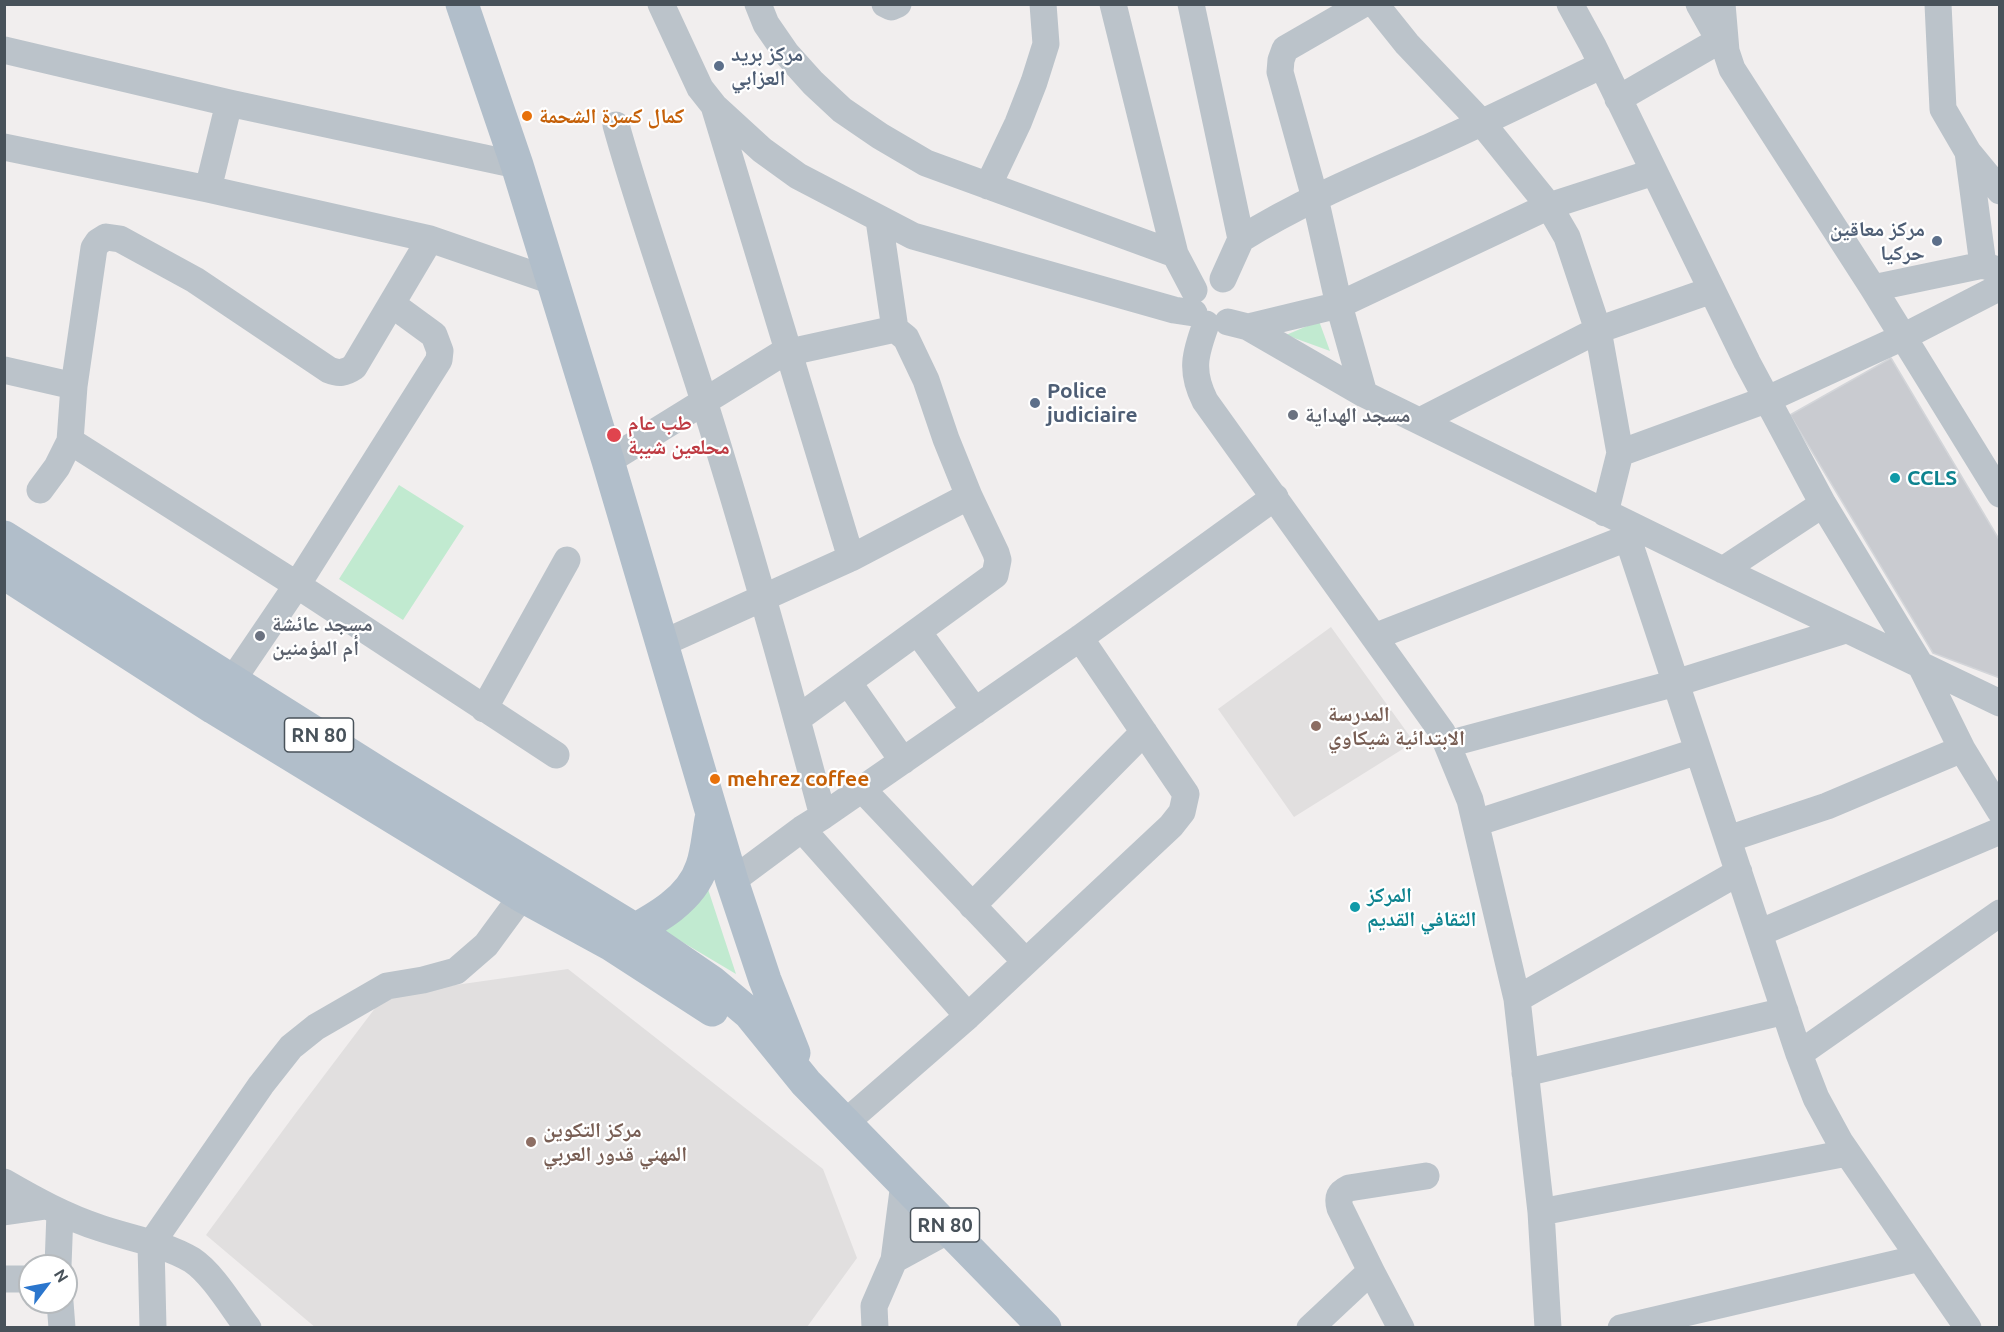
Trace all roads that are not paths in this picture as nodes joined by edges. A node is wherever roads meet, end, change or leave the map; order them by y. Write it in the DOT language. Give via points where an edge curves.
graph roads {
  1 [pos="462,4"];
  2 [pos="662,4"];
  3 [pos="885,4"];
  4 [pos="898,4"];
  5 [pos="1043,4"];
  6 [pos="1113,4"];
  7 [pos="1191,4"];
  8 [pos="1363,4"];
  9 [pos="1375,4"];
  10 [pos="1570,4"];
  11 [pos="1700,4"];
  12 [pos="1722,4"];
  13 [pos="1938,4"];
  14 [pos="769,11"];
  15 [pos="1723,46"];
  16 [pos="4,50"];
  17 [pos="1602,65"];
  18 [pos="1618,99"];
  19 [pos="229,103"];
  20 [pos="715,107"];
  21 [pos="1482,123"];
  22 [pos="616,125"];
  23 [pos="4,147"];
  24 [pos="1968,152"];
  25 [pos="517,165"];
  26 [pos="1654,172"];
  27 [pos="988,186"];
  28 [pos="207,189"];
  29 [pos="2000,191"];
  30 [pos="1315,198"];
  31 [pos="1549,206"];
  32 [pos="879,220"];
  33 [pos="430,239"];
  34 [pos="1241,239"];
  35 [pos="1175,254"];
  36 [pos="1991,268"];
  37 [pos="1223,279"];
  38 [pos="552,281"];
  39 [pos="2000,287"];
  40 [pos="1872,288"];
  41 [pos="1712,290"];
  42 [pos="393,305"];
  43 [pos="1340,305"];
  44 [pos="1214,315"];
  45 [pos="895,329"];
  46 [pos="1598,330"];
  47 [pos="1903,337"];
  48 [pos="788,352"];
  49 [pos="4,370"];
  50 [pos="74,386"];
  51 [pos="1364,394"];
  52 [pos="1768,399"];
  53 [pos="704,402"];
  54 [pos="1420,421"];
  55 [pos="70,441"];
  56 [pos="1620,453"];
  57 [pos="608,461"];
  58 [pos="40,490"];
  59 [pos="2000,494"];
  60 [pos="969,496"];
  61 [pos="1275,497"];
  62 [pos="1823,504"];
  63 [pos="1618,524"];
  64 [pos="4,537"];
  65 [pos="851,558"];
  66 [pos="567,560"];
  67 [pos="1723,570"];
  68 [pos="4,573"];
  69 [pos="297,585"];
  70 [pos="763,597"];
  71 [pos="1845,630"];
  72 [pos="918,632"];
  73 [pos="1374,637"];
  74 [pos="1080,638"];
  75 [pos="661,644"];
  76 [pos="1921,666"];
  77 [pos="233,680"];
  78 [pos="848,682"];
  79 [pos="1676,683"];
  80 [pos="2000,703"];
  81 [pos="214,708"];
  82 [pos="484,709"];
  83 [pos="975,711"];
  84 [pos="797,718"];
  85 [pos="1144,732"];
  86 [pos="1448,744"];
  87 [pos="1962,748"];
  88 [pos="1698,751"];
  89 [pos="556,755"];
  90 [pos="903,761"];
  91 [pos="376,789"];
  92 [pos="862,789"];
  93 [pos="2000,811"];
  94 [pos="712,815"];
  95 [pos="812,822"];
  96 [pos="1476,823"];
  97 [pos="2000,831"];
  98 [pos="1728,839"];
  99 [pos="1739,872"];
  100 [pos="732,881"];
  101 [pos="522,896"];
  102 [pos="972,906"];
  103 [pos="2000,913"];
  104 [pos="1759,933"];
  105 [pos="623,937"];
  106 [pos="1025,961"];
  107 [pos="1517,999"];
  108 [pos="1785,1011"];
  109 [pos="968,1016"];
  110 [pos="1799,1054"];
  111 [pos="1525,1073"];
  112 [pos="806,1083"];
  113 [pos="845,1123"];
  114 [pos="1847,1153"];
  115 [pos="1426,1176"];
  116 [pos="4,1182"];
  117 [pos="904,1183"];
  118 [pos="53,1209"];
  119 [pos="4,1212"];
  120 [pos="1541,1212"];
  121 [pos="950,1230"];
  122 [pos="151,1244"];
  123 [pos="57,1254"];
  124 [pos="1920,1258"];
  125 [pos="894,1260"];
  126 [pos="1371,1271"];
  127 [pos="153,1328"];
  128 [pos="248,1328"];
  129 [pos="875,1328"];
  130 [pos="1045,1328"];
  131 [pos="1310,1328"];
  132 [pos="1401,1328"];
  133 [pos="1548,1328"];
  134 [pos="1620,1328"];
  135 [pos="1968,1328"];
  1 -- 25 [label="main road"];
  2 -- 20 [label="street" via="700,88"];
  3 -- 4 [label="street"];
  5 -- 27 [label="street" via="1046,44 1018,123"];
  6 -- 35 [label="street"];
  7 -- 34 [label="street"];
  8 -- 30 [label="street" via="1285,49 1281,60 1280,72"];
  9 -- 21 [label="street"];
  10 -- 17 [label="street"];
  11 -- 15 [label="street"];
  12 -- 15 [label="street"];
  13 -- 24 [label="street" via="1943,109"];
  14 -- 27 [label="street" via="786,52 842,110 926,163"];
  15 -- 18 [label="street"];
  15 -- 40 [label="street" via="1732,69"];
  16 -- 19 [label="street"];
  17 -- 18 [label="street"];
  17 -- 21 [label="street"];
  18 -- 26 [label="street"];
  19 -- 25 [label="street"];
  19 -- 28 [label="street"];
  20 -- 32 [label="street" via="762,150 798,176"];
  20 -- 48 [label="street"];
  21 -- 30 [label="street"];
  21 -- 31 [label="street"];
  22 -- 53 [label="street"];
  23 -- 28 [label="street"];
  24 -- 29 [label="street"];
  24 -- 36 [label="street"];
  25 -- 38 [label="main road"];
  26 -- 31 [label="street"];
  26 -- 41 [label="street"];
  27 -- 35 [label="street"];
  28 -- 33 [label="street"];
  30 -- 34 [label="street"];
  30 -- 43 [label="street"];
  31 -- 43 [label="street"];
  31 -- 46 [label="street" via="1567,237"];
  32 -- 44 [label="street" via="913,236 1174,310"];
  32 -- 45 [label="street"];
  33 -- 38 [label="street"];
  33 -- 42 [label="street"];
  34 -- 37 [label="street"];
  35 -- 44 [label="street"];
  36 -- 40 [label="street"];
  37 -- 44 [label="street" via="1200,283"];
  37 -- 44 [label="street" via="1235,288 1239,303 1234,317"];
  38 -- 57 [label="main road"];
  39 -- 47 [label="street"];
  40 -- 47 [label="street"];
  41 -- 46 [label="street"];
  41 -- 52 [label="street"];
  42 -- 50 [label="street" via="354,367 338,374 195,280 120,239 106,237 94,248"];
  42 -- 69 [label="street" via="434,335 441,351 439,360"];
  43 -- 44 [label="street"];
  43 -- 51 [label="street"];
  44 -- 51 [label="street"];
  44 -- 61 [label="street" via="1196,352 1198,387"];
  45 -- 48 [label="street"];
  45 -- 60 [label="street" via="906,338 926,380"];
  46 -- 54 [label="street"];
  46 -- 56 [label="street"];
  47 -- 52 [label="street"];
  47 -- 59 [label="street"];
  48 -- 53 [label="street"];
  48 -- 65 [label="street"];
  49 -- 50 [label="street"];
  50 -- 55 [label="street"];
  51 -- 54 [label="street"];
  52 -- 56 [label="street"];
  52 -- 62 [label="street"];
  53 -- 57 [label="street"];
  53 -- 70 [label="street"];
  54 -- 63 [label="street"];
  55 -- 58 [label="street"];
  55 -- 69 [label="street"];
  56 -- 63 [label="street"];
  57 -- 75 [label="main road"];
  60 -- 65 [label="street"];
  60 -- 72 [label="street" via="996,553 996,575"];
  61 -- 73 [label="street"];
  61 -- 74 [label="street"];
  62 -- 67 [label="street"];
  62 -- 76 [label="street"];
  63 -- 67 [label="street"];
  63 -- 73 [label="street"];
  63 -- 79 [label="street"];
  64 -- 77 [label="main road, RN 80"];
  65 -- 70 [label="street"];
  66 -- 82 [label="street"];
  67 -- 71 [label="street"];
  68 -- 81 [label="main road, RN 80"];
  69 -- 77 [label="street"];
  69 -- 82 [label="street"];
  70 -- 75 [label="street"];
  70 -- 84 [label="street"];
  71 -- 76 [label="street"];
  71 -- 79 [label="street"];
  72 -- 78 [label="street"];
  72 -- 83 [label="street"];
  73 -- 86 [label="street"];
  74 -- 83 [label="street"];
  74 -- 85 [label="street"];
  75 -- 94 [label="main road"];
  76 -- 80 [label="street"];
  76 -- 87 [label="street"];
  77 -- 81 [label="street"];
  77 -- 91 [label="main road, RN 80"];
  78 -- 84 [label="street"];
  78 -- 90 [label="street"];
  79 -- 86 [label="street"];
  79 -- 88 [label="street"];
  81 -- 91 [label="main road, RN 80"];
  82 -- 89 [label="street"];
  83 -- 90 [label="street"];
  84 -- 95 [label="street"];
  85 -- 102 [label="street"];
  85 -- 106 [label="street" via="1186,794 1182,812"];
  86 -- 96 [label="street"];
  87 -- 93 [label="street"];
  87 -- 98 [label="street" via="1827,806"];
  88 -- 96 [label="street"];
  88 -- 98 [label="street"];
  90 -- 92 [label="street"];
  91 -- 101 [label="main road, RN 80"];
  91 -- 105 [label="main road, RN 80"];
  92 -- 95 [label="street"];
  92 -- 102 [label="street"];
  94 -- 100 [label="main road"];
  94 -- 105 [label="main road" via="696,879 670,908"];
  95 -- 100 [label="street"];
  95 -- 109 [label="street"];
  96 -- 107 [label="street"];
  97 -- 104 [label="street"];
  98 -- 99 [label="street"];
  99 -- 104 [label="street"];
  99 -- 107 [label="street"];
  100 -- 112 [label="main road" via="765,980"];
  101 -- 105 [label="main road, RN 80"];
  101 -- 122 [label="street" via="486,945 456,971 387,986 316,1027 291,1047"];
  102 -- 106 [label="street"];
  103 -- 110 [label="street"];
  104 -- 108 [label="street"];
  105 -- 112 [label="main road, RN 80" via="712,982 750,1014"];
  106 -- 109 [label="street"];
  107 -- 111 [label="street"];
  108 -- 110 [label="street"];
  108 -- 111 [label="street"];
  109 -- 113 [label="street"];
  110 -- 114 [label="street" via="1816,1098"];
  111 -- 120 [label="street"];
  112 -- 113 [label="main road, RN 80"];
  113 -- 117 [label="main road, RN 80"];
  114 -- 120 [label="street"];
  114 -- 124 [label="street"];
  115 -- 126 [label="street" via="1349,1188 1340,1194 1340,1208"];
  116 -- 118 [label="street"];
  117 -- 121 [label="main road, RN 80"];
  117 -- 125 [label="street"];
  118 -- 119 [label="street"];
  118 -- 122 [label="street" via="97,1228"];
  118 -- 123 [label="street"];
  120 -- 133 [label="street"];
  121 -- 125 [label="street"];
  121 -- 130 [label="main road, RN 80"];
  122 -- 127 [label="street"];
  122 -- 128 [label="street" via="193,1261"];
  124 -- 134 [label="street"];
  124 -- 135 [label="street"];
  125 -- 129 [label="street" via="874,1306"];
  126 -- 131 [label="street"];
  126 -- 132 [label="street"];
}
